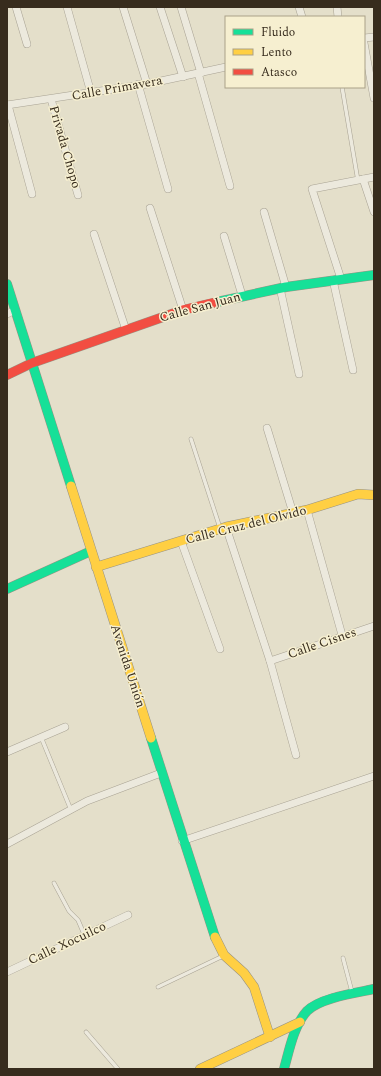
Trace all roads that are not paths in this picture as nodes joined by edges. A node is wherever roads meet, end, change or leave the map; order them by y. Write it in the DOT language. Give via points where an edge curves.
graph roads {
  1 [pos="16,7"];
  2 [pos="67,7"];
  3 [pos="123,7"];
  4 [pos="160,7"];
  5 [pos="181,7"];
  6 [pos="27,44"];
  7 [pos="365,48"];
  8 [pos="225,67"];
  9 [pos="199,73"];
  10 [pos="183,76"];
  11 [pos="138,84"];
  12 [pos="147,84"];
  13 [pos="342,88"];
  14 [pos="91,93"];
  15 [pos="374,98"];
  16 [pos="51,99"];
  17 [pos="8,105"];
  18 [pos="374,177"];
  19 [pos="360,180"];
  20 [pos="230,186"];
  21 [pos="168,189"];
  22 [pos="32,194"];
  23 [pos="78,195"];
  24 [pos="150,208"];
  25 [pos="264,212"];
  26 [pos="374,212"];
  27 [pos="94,234"];
  28 [pos="224,236"];
  29 [pos="374,275"];
  30 [pos="337,279"];
  31 [pos="7,284"];
  32 [pos="283,288"];
  33 [pos="242,295"];
  34 [pos="182,310"];
  35 [pos="11,312"];
  36 [pos="126,330"];
  37 [pos="32,364"];
  38 [pos="353,370"];
  39 [pos="299,374"];
  40 [pos="7,375"];
  41 [pos="267,428"];
  42 [pos="191,439"];
  43 [pos="374,495"];
  44 [pos="307,510"];
  45 [pos="293,513"];
  46 [pos="223,528"];
  47 [pos="181,541"];
  48 [pos="90,551"];
  49 [pos="96,567"];
  50 [pos="7,589"];
  51 [pos="374,626"];
  52 [pos="342,635"];
  53 [pos="220,649"];
  54 [pos="270,661"];
  55 [pos="65,727"];
  56 [pos="41,737"];
  57 [pos="7,752"];
  58 [pos="296,755"];
  59 [pos="161,773"];
  60 [pos="374,776"];
  61 [pos="71,810"];
  62 [pos="182,841"];
  63 [pos="7,844"];
  64 [pos="54,883"];
  65 [pos="128,915"];
  66 [pos="84,934"];
  67 [pos="224,955"];
  68 [pos="343,958"];
  69 [pos="7,972"];
  70 [pos="158,987"];
  71 [pos="374,989"];
  72 [pos="352,993"];
  73 [pos="300,1022"];
  74 [pos="86,1032"];
  75 [pos="270,1036"];
  76 [pos="118,1069"];
  77 [pos="200,1069"];
  78 [pos="284,1069"];
  1 -- 6 [label="street"];
  2 -- 14 [label="street"];
  3 -- 12 [label="street"];
  4 -- 10 [label="street"];
  5 -- 9 [label="street"];
  7 -- 15 [label="street"];
  8 -- 9 [label="street, Calle Primavera"];
  9 -- 10 [label="street, Calle Primavera"];
  9 -- 20 [label="street"];
  10 -- 12 [label="street, Calle Primavera"];
  11 -- 12 [label="street, Calle Primavera"];
  11 -- 14 [label="street, Calle Primavera"];
  11 -- 21 [label="street"];
  13 -- 19 [label="lane"];
  14 -- 16 [label="street, Calle Primavera"];
  16 -- 17 [label="street, Calle Primavera"];
  16 -- 23 [label="street, Privada Chopo"];
  17 -- 22 [label="street"];
  18 -- 19 [label="street"];
  19 -- 26 [label="street"];
  19 -- 30 [label="street" via="312,190"];
  24 -- 34 [label="street"];
  25 -- 32 [label="street"];
  27 -- 36 [label="street"];
  28 -- 33 [label="street"];
  29 -- 30 [label="street, Calle San Juan"];
  30 -- 32 [label="street, Calle San Juan"];
  30 -- 38 [label="street"];
  31 -- 35 [label="street, Avenida Unión"];
  32 -- 33 [label="street, Calle San Juan"];
  32 -- 39 [label="street"];
  33 -- 34 [label="street, Calle San Juan"];
  34 -- 36 [label="street, Calle San Juan"];
  35 -- 37 [label="street, Avenida Unión"];
  36 -- 37 [label="street, Calle San Juan"];
  37 -- 40 [label="street, Calle San Juan"];
  37 -- 48 [label="street, Avenida Unión"];
  41 -- 45 [label="street"];
  42 -- 46 [label="lane"];
  43 -- 44 [label="street, Calle Cruz del Olvido" via="358,494"];
  44 -- 45 [label="street, Calle Cruz del Olvido"];
  44 -- 52 [label="street"];
  45 -- 46 [label="street, Calle Cruz del Olvido"];
  46 -- 47 [label="street, Calle Cruz del Olvido"];
  46 -- 54 [label="street"];
  47 -- 49 [label="street, Calle Cruz del Olvido"];
  47 -- 53 [label="street"];
  48 -- 49 [label="street, Avenida Unión"];
  48 -- 50 [label="street"];
  49 -- 59 [label="street, Avenida Unión"];
  51 -- 52 [label="street, Calle Cisnes"];
  52 -- 54 [label="street, Calle Cisnes"];
  54 -- 58 [label="street"];
  55 -- 56 [label="street"];
  56 -- 57 [label="street"];
  56 -- 61 [label="lane"];
  59 -- 61 [label="street" via="87,801"];
  59 -- 62 [label="street, Avenida Unión"];
  60 -- 62 [label="street"];
  61 -- 63 [label="street"];
  62 -- 67 [label="street, Avenida Unión" via="213,933"];
  64 -- 66 [label="lane"];
  65 -- 66 [label="street, Calle Xocuilco"];
  66 -- 69 [label="street, Calle Xocuilco"];
  67 -- 70 [label="lane"];
  67 -- 75 [label="street, Avenida Unión" via="254,986"];
  68 -- 72 [label="lane"];
  71 -- 72 [label="street"];
  72 -- 73 [label="street" via="314,1006 306,1012"];
  73 -- 75 [label="street"];
  73 -- 78 [label="street"];
  74 -- 76 [label="lane"];
  75 -- 77 [label="street"];
}
